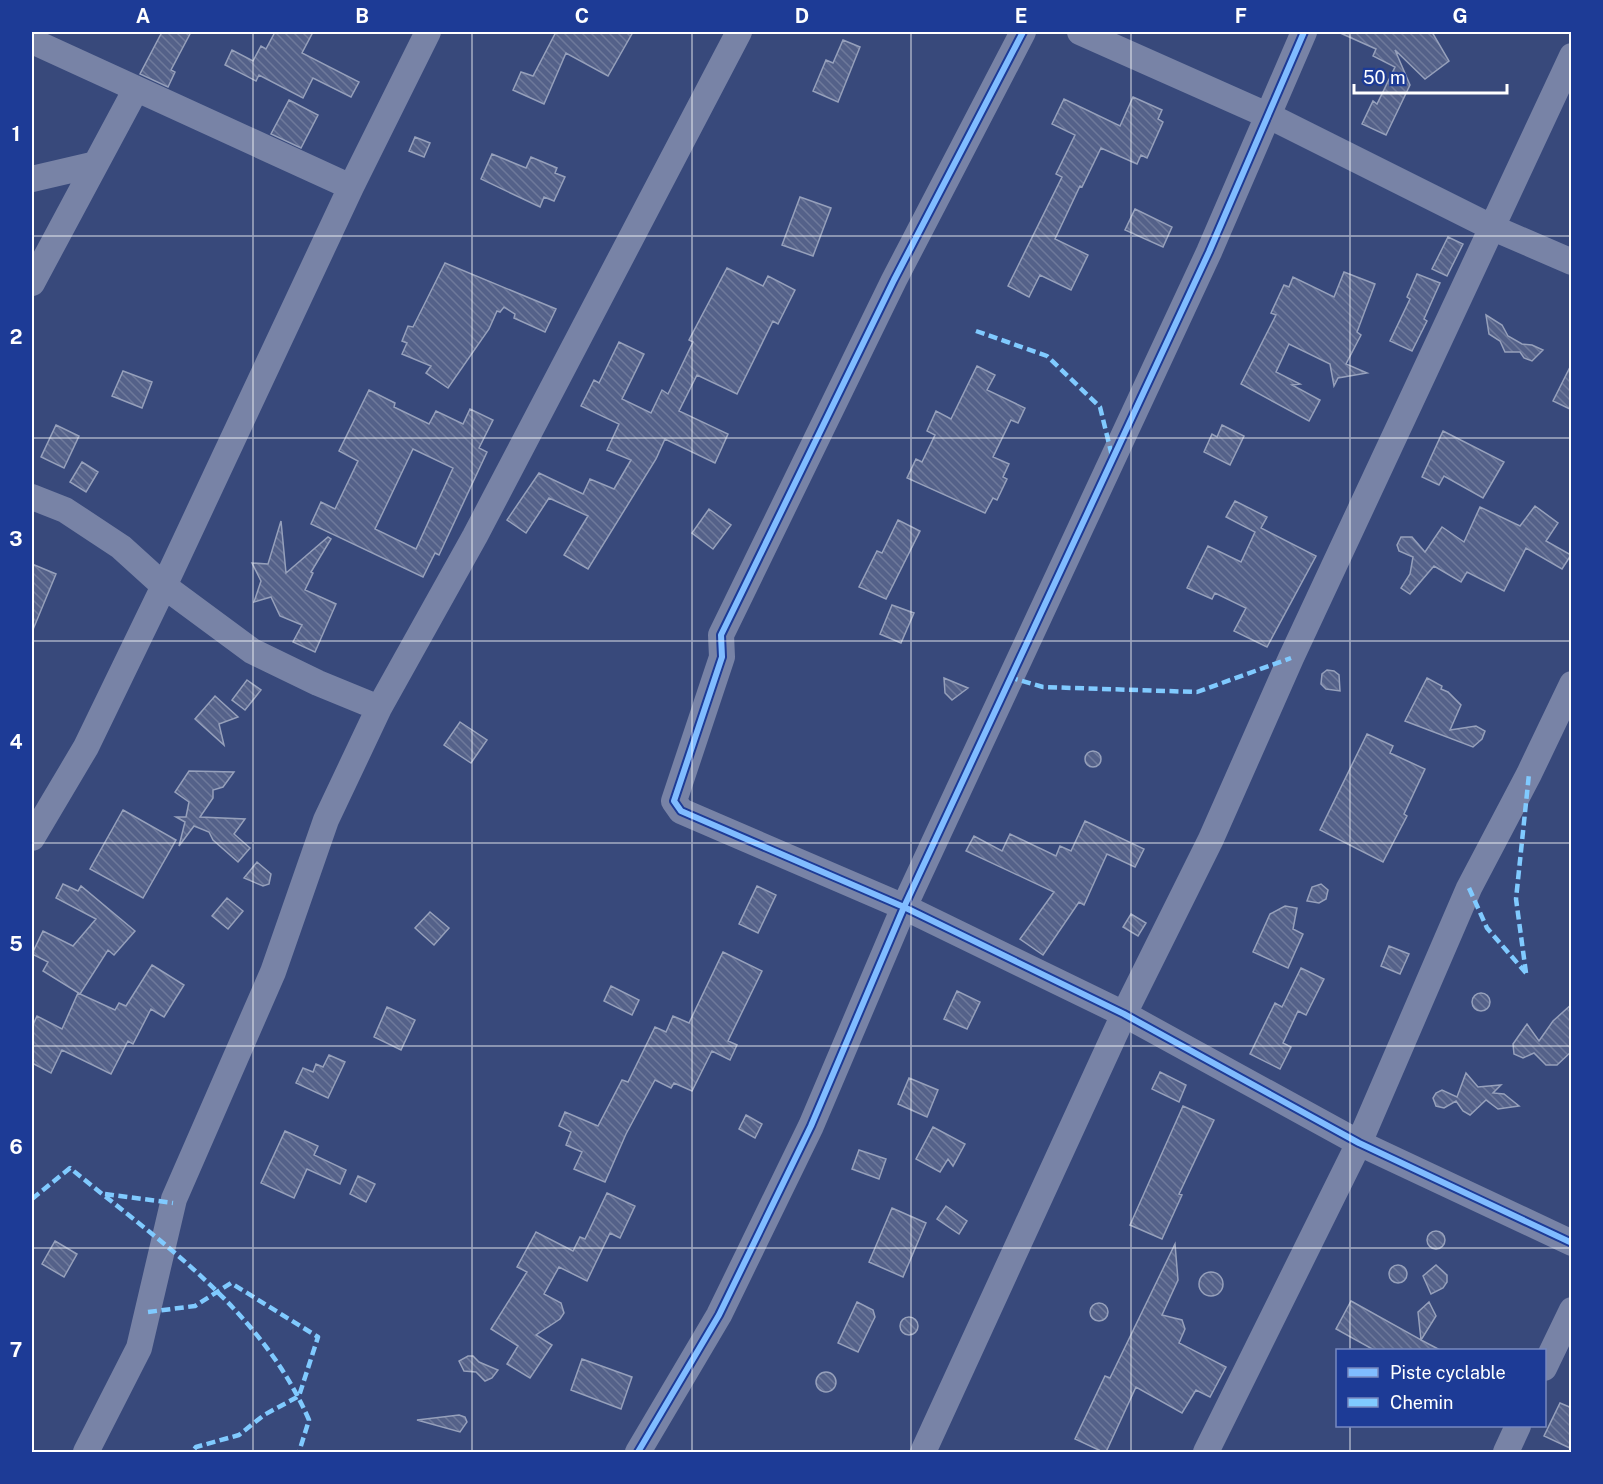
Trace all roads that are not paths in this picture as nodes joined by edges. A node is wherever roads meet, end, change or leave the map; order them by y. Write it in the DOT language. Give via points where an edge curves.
graph roads {
  1 [pos="428,32"];
  2 [pos="739,32"];
  3 [pos="1023,32"];
  4 [pos="1080,32"];
  5 [pos="1304,32"];
  6 [pos="32,41"];
  7 [pos="1572,56"];
  8 [pos="136,89"];
  9 [pos="1267,115"];
  10 [pos="92,165"];
  11 [pos="32,179"];
  12 [pos="351,187"];
  13 [pos="1491,227"];
  14 [pos="1572,262"];
  15 [pos="32,283"];
  16 [pos="32,497"];
  17 [pos="164,586"];
  18 [pos="1572,684"];
  19 [pos="379,708"];
  20 [pos="32,838"];
  21 [pos="904,907"];
  22 [pos="1124,1014"];
  23 [pos="1359,1143"];
  24 [pos="1572,1243"];
  25 [pos="1572,1310"];
  26 [pos="1546,1366"];
  27 [pos="1517,1427"];
  28 [pos="86,1452"];
  29 [pos="638,1452"];
  30 [pos="923,1452"];
  31 [pos="1206,1452"];
  32 [pos="1506,1452"];
  1 -- 12 [label="street"];
  2 -- 19 [label="street" via="475,536"];
  3 -- 21 [label="street" via="894,280 721,634 722,657 674,801 681,811"];
  4 -- 9 [label="street"];
  5 -- 9 [label="street"];
  6 -- 8 [label="street"];
  7 -- 13 [label="street"];
  8 -- 10 [label="street"];
  8 -- 12 [label="street"];
  9 -- 13 [label="street"];
  9 -- 21 [label="street" via="1209,252"];
  10 -- 11 [label="street"];
  10 -- 15 [label="street"];
  12 -- 17 [label="street"];
  13 -- 14 [label="street"];
  13 -- 22 [label="street" via="1211,839"];
  16 -- 17 [label="street" via="65,510 121,547"];
  17 -- 19 [label="street" via="252,651"];
  17 -- 20 [label="street" via="86,747"];
  18 -- 23 [label="street" via="1468,888"];
  19 -- 28 [label="street" via="326,820 273,972 174,1199 139,1348"];
  21 -- 22 [label="street"];
  21 -- 29 [label="street" via="796,1157 719,1315"];
  22 -- 23 [label="street"];
  22 -- 30 [label="street"];
  23 -- 24 [label="street"];
  23 -- 31 [label="street"];
  25 -- 26 [label="street"];
  27 -- 32 [label="street"];
}
